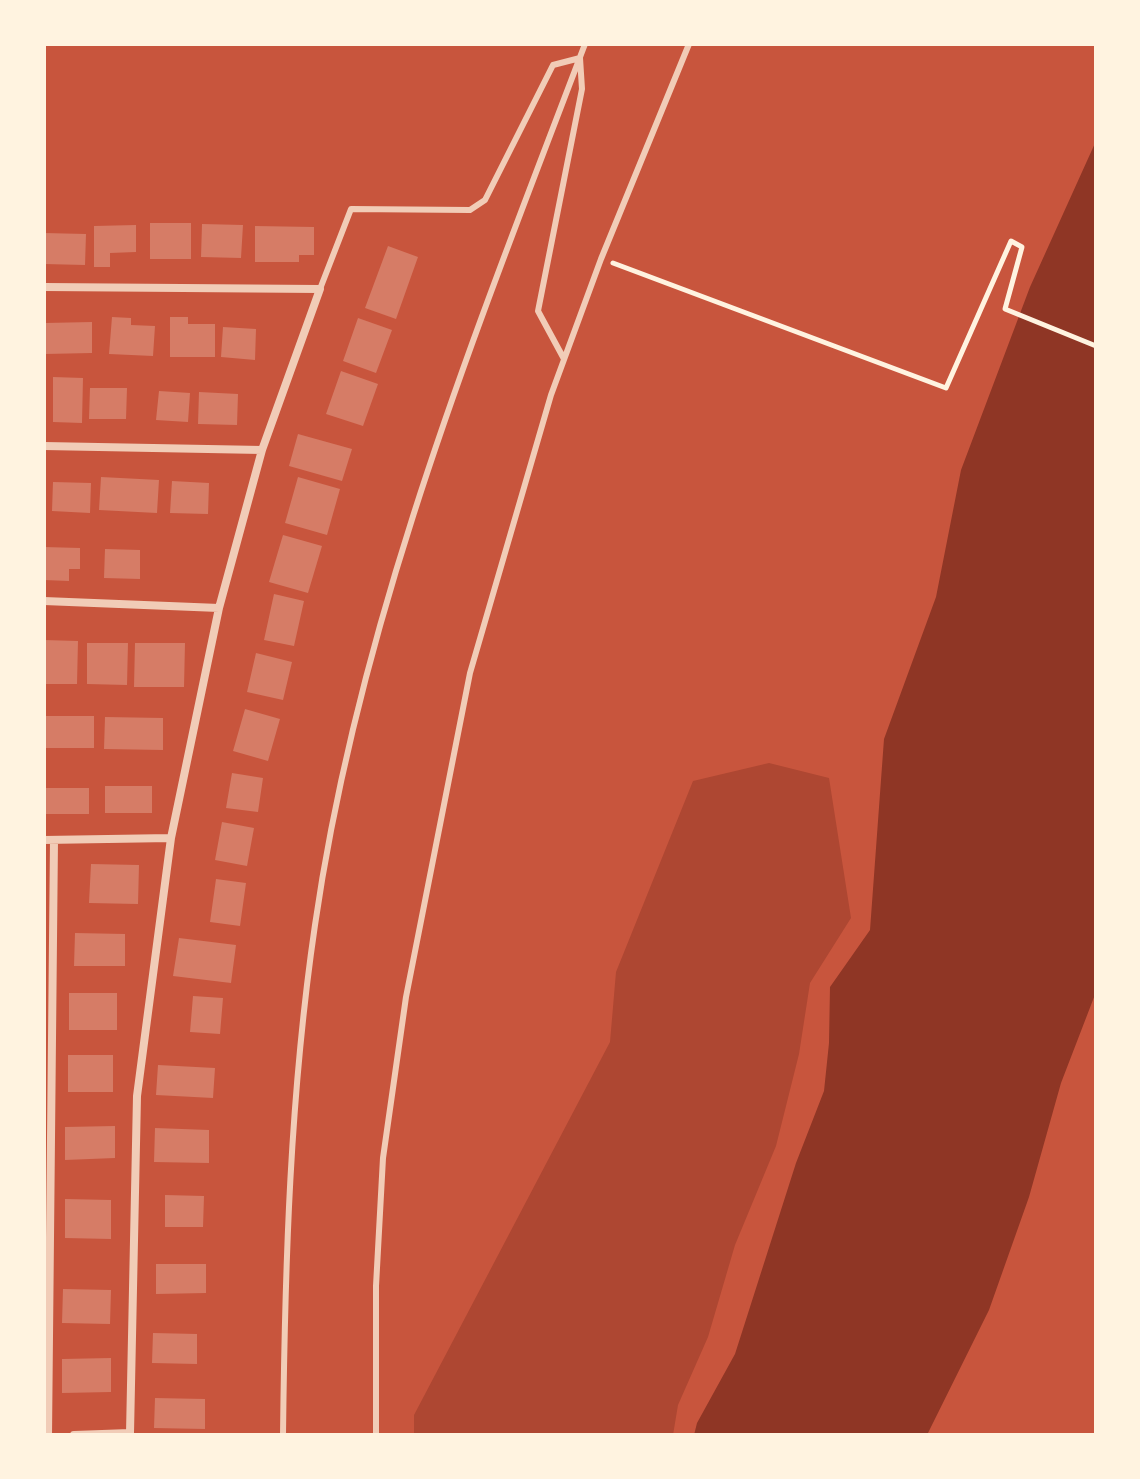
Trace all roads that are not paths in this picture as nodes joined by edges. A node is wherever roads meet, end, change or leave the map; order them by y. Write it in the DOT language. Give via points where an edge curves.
graph roads {
  1 [pos="585,44"];
  2 [pos="689,44"];
  3 [pos="580,58"];
  4 [pos="44,287"];
  5 [pos="320,289"];
  6 [pos="564,359"];
  7 [pos="44,446"];
  8 [pos="262,450"];
  9 [pos="44,601"];
  10 [pos="219,608"];
  11 [pos="171,838"];
  12 [pos="49,840"];
  13 [pos="48,1435"];
  14 [pos="74,1435"];
  15 [pos="283,1435"];
  16 [pos="376,1435"];
  1 -- 3 [label="lane"];
  2 -- 6 [label="lane"];
  3 -- 5 [label="lane" via="553,65 485,200 470,210 351,209"];
  3 -- 6 [label="lane" via="582,89 538,311"];
  3 -- 15 [label="lane" via="455,390 405,541 342,782 315,922 297,1067 286,1235"];
  4 -- 5 [label="street"];
  5 -- 8 [label="street"];
  6 -- 16 [label="lane" via="470,673 406,997 382,1172"];
  7 -- 8 [label="street"];
  8 -- 10 [label="street"];
  9 -- 10 [label="street"];
  10 -- 11 [label="street"];
  11 -- 12 [label="street"];
  11 -- 14 [label="street" via="137,1096 130,1433"];
  12 -- 13 [label="street"];
}
